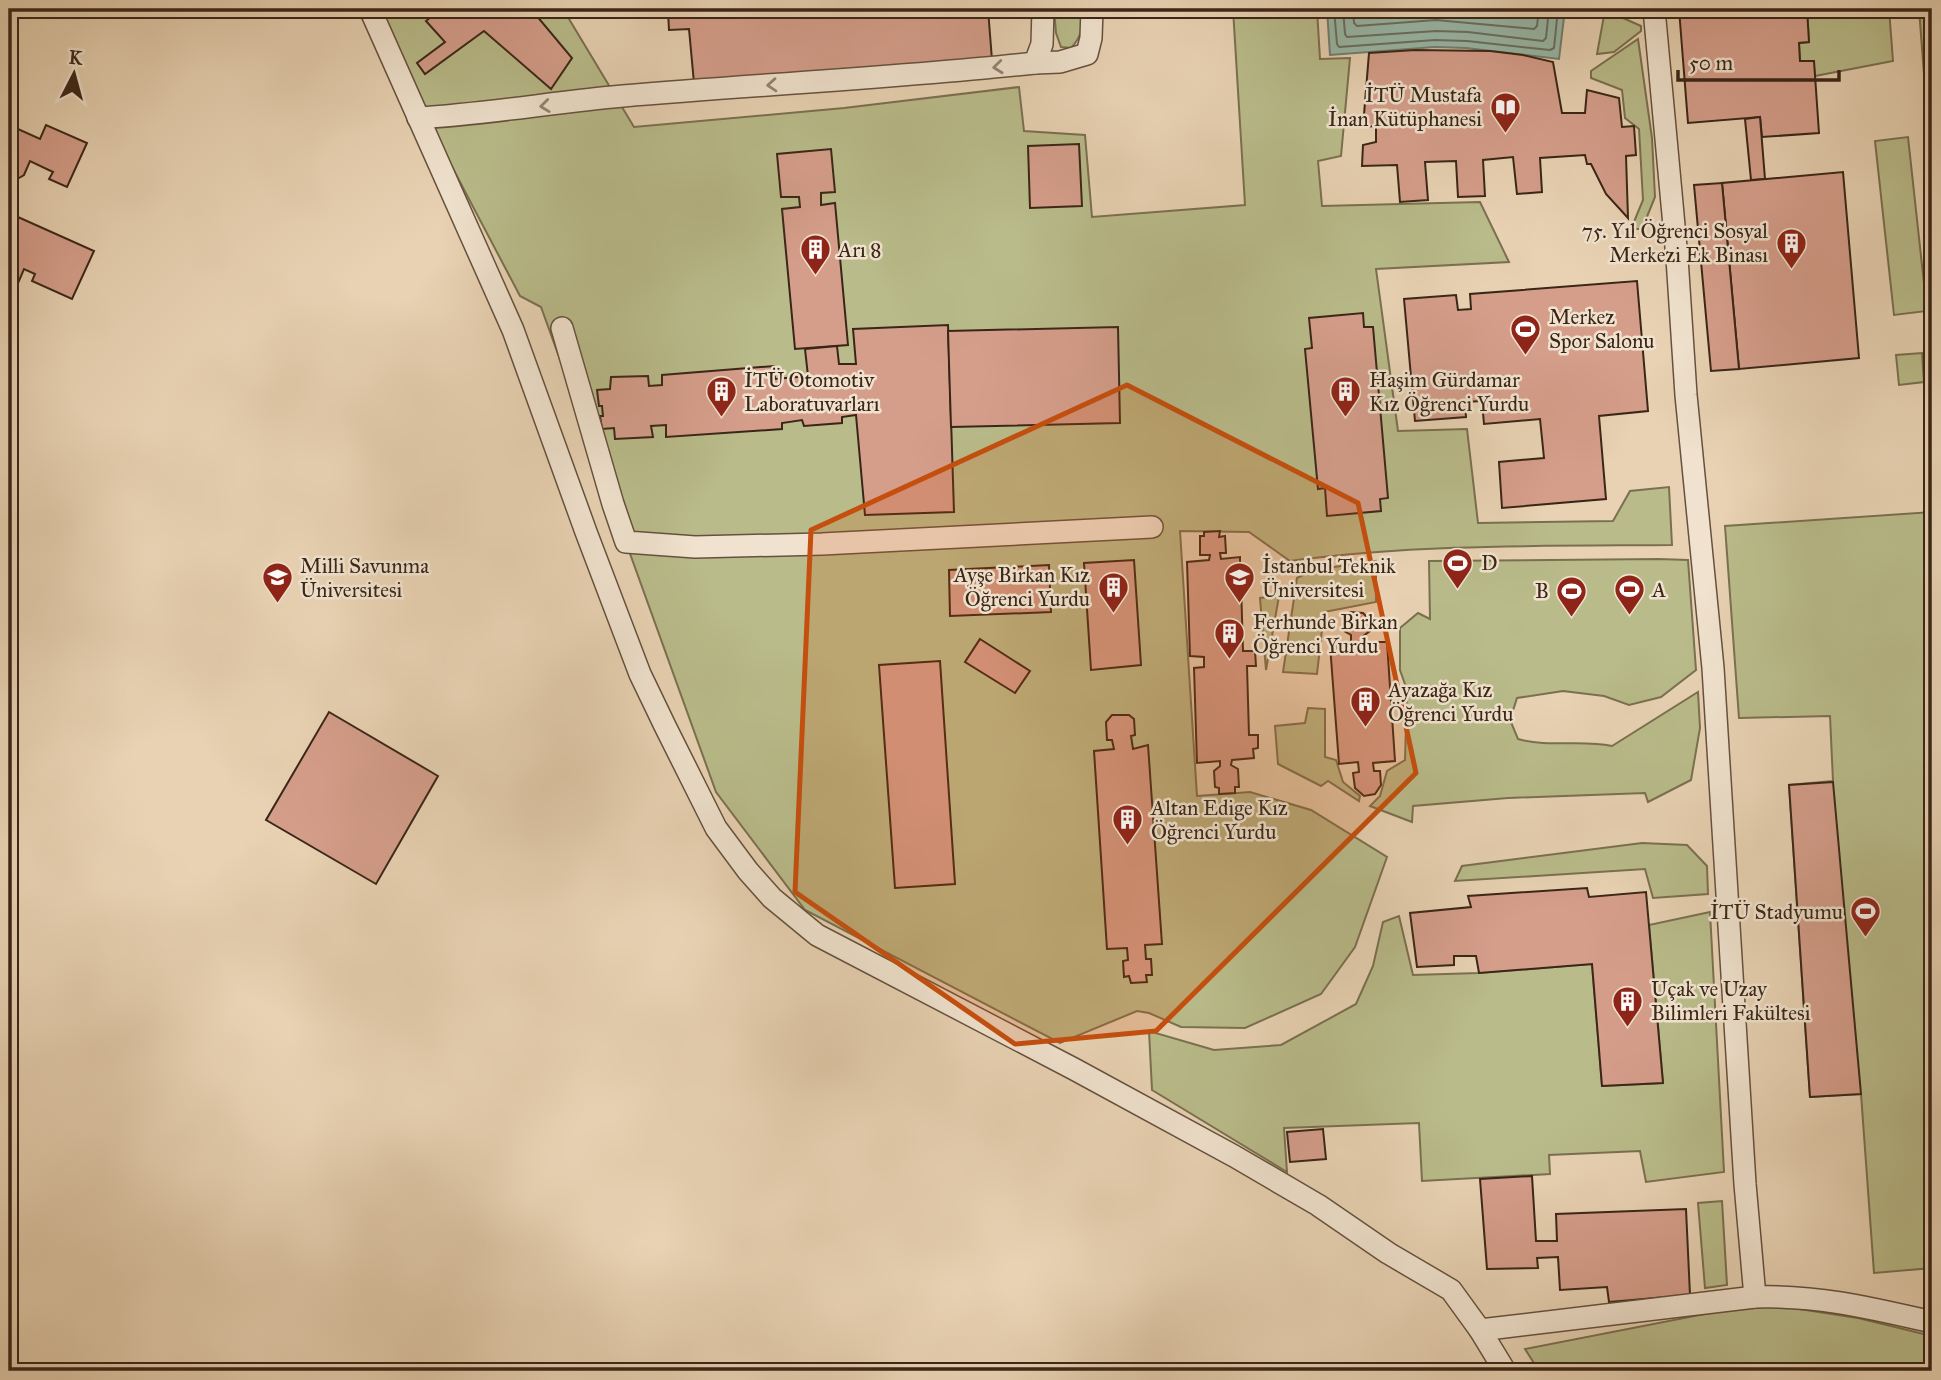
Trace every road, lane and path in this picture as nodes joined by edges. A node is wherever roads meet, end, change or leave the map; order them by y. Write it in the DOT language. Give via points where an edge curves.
graph roads {
  1 [pos="370,9"];
  2 [pos="1043,9"];
  3 [pos="1092,9"];
  4 [pos="1654,9"];
  5 [pos="1035,63"];
  6 [pos="418,118"];
  7 [pos="562,328"];
  8 [pos="1152,527"];
  9 [pos="1755,1297"];
  10 [pos="1932,1322"];
  11 [pos="1480,1330"];
  12 [pos="1504,1371"];
  1 -- 6 [label="street"];
  2 -- 5 [label="street" via="1042,44"];
  3 -- 5 [label="street" via="1087,54"];
  4 -- 9 [label="street" via="1713,668"];
  5 -- 6 [label="street, one-way" via="620,96"];
  6 -- 11 [label="street" via="513,330 640,674 716,828 748,871 817,935 1318,1205 1451,1290"];
  7 -- 8 [label="street" via="626,542 695,547 822,544"];
  9 -- 10 [label="street" via="1794,1296"];
  9 -- 11 [label="street"];
  11 -- 12 [label="street"];
}
